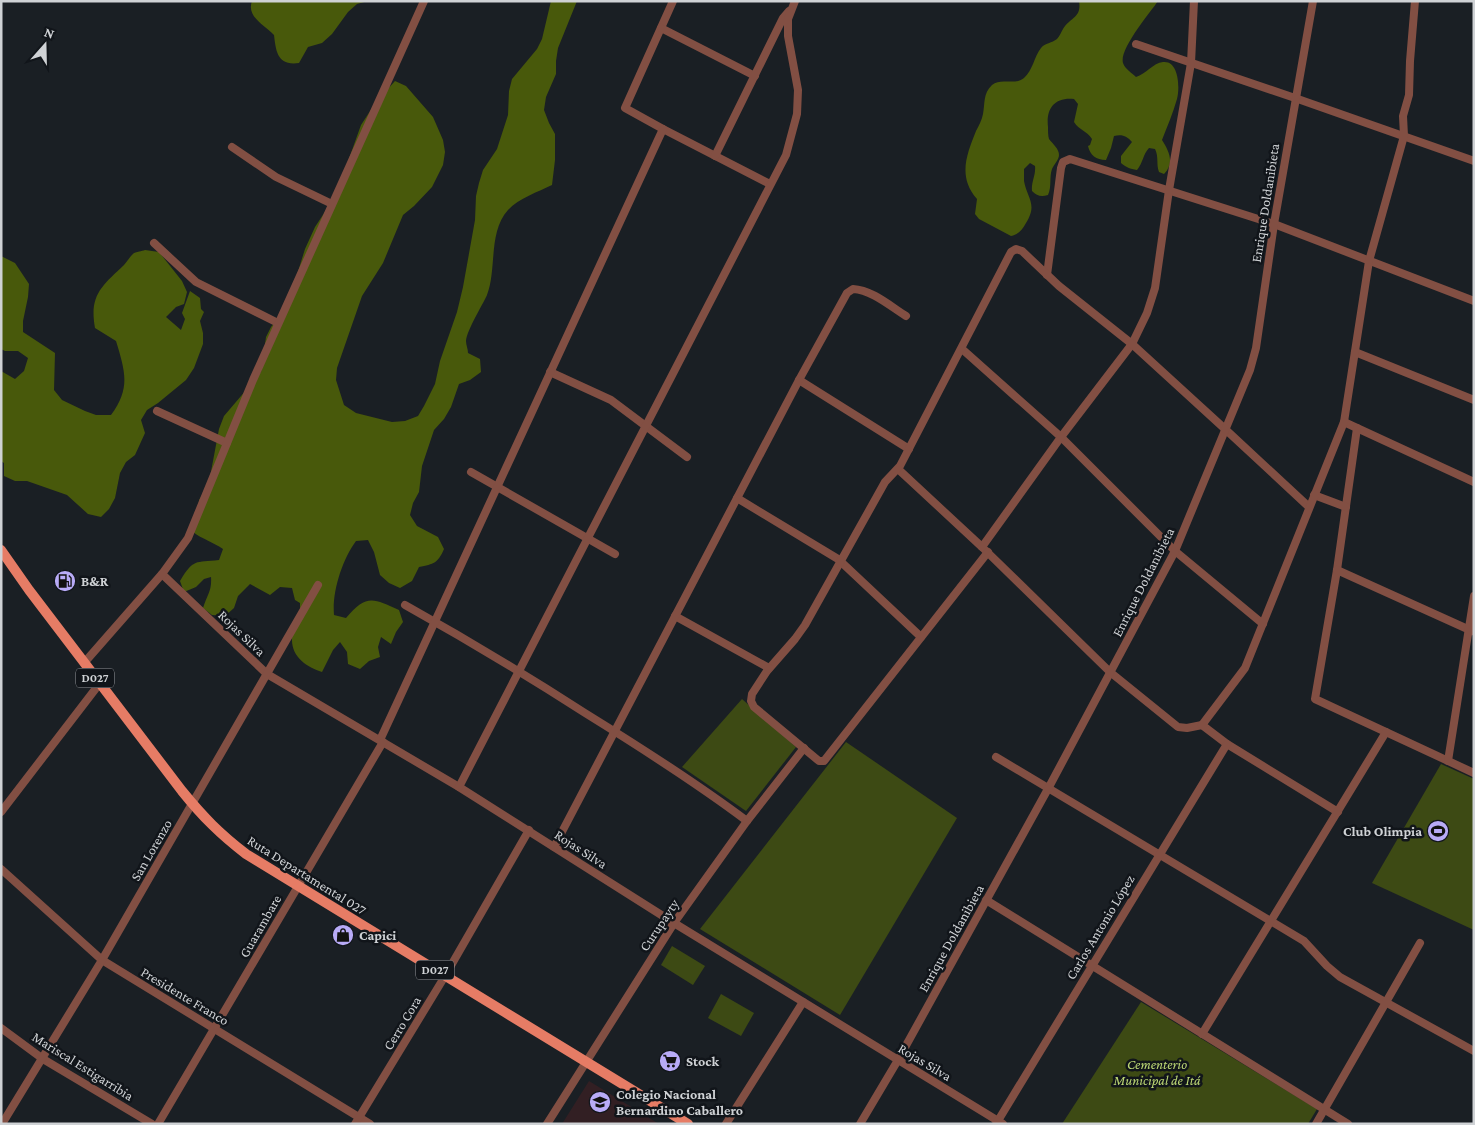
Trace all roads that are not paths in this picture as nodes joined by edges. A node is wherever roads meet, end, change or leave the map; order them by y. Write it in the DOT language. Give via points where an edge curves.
graph roads {
  1 [pos="424,1"];
  2 [pos="673,1"];
  3 [pos="1194,1"];
  4 [pos="1312,1"];
  5 [pos="1415,1"];
  6 [pos="794,2"];
  7 [pos="661,28"];
  8 [pos="1136,44"];
  9 [pos="1191,62"];
  10 [pos="755,76"];
  11 [pos="1295,98"];
  12 [pos="663,129"];
  13 [pos="1404,136"];
  14 [pos="232,147"];
  15 [pos="715,156"];
  16 [pos="1474,161"];
  17 [pos="770,184"];
  18 [pos="1169,190"];
  19 [pos="332,204"];
  20 [pos="1274,224"];
  21 [pos="154,244"];
  22 [pos="1369,261"];
  23 [pos="1047,275"];
  24 [pos="1474,301"];
  25 [pos="906,316"];
  26 [pos="278,323"];
  27 [pos="1132,344"];
  28 [pos="962,349"];
  29 [pos="1355,352"];
  30 [pos="550,372"];
  31 [pos="799,380"];
  32 [pos="1474,400"];
  33 [pos="157,411"];
  34 [pos="1344,422"];
  35 [pos="645,427"];
  36 [pos="1357,428"];
  37 [pos="1225,429"];
  38 [pos="1061,437"];
  39 [pos="227,443"];
  40 [pos="909,449"];
  41 [pos="687,458"];
  42 [pos="898,469"];
  43 [pos="471,472"];
  44 [pos="1474,482"];
  45 [pos="497,486"];
  46 [pos="1314,494"];
  47 [pos="737,498"];
  48 [pos="1309,507"];
  49 [pos="1346,507"];
  50 [pos="587,538"];
  51 [pos="985,549"];
  52 [pos="1,550"];
  53 [pos="1175,551"];
  54 [pos="615,554"];
  55 [pos="840,562"];
  56 [pos="1337,570"];
  57 [pos="162,574"];
  58 [pos="318,585"];
  59 [pos="1474,596"];
  60 [pos="405,605"];
  61 [pos="675,616"];
  62 [pos="435,622"];
  63 [pos="1263,624"];
  64 [pos="1472,631"];
  65 [pos="921,637"];
  66 [pos="84,663"];
  67 [pos="769,668"];
  68 [pos="518,671"];
  69 [pos="1110,672"];
  70 [pos="267,674"];
  71 [pos="100,683"];
  72 [pos="1202,725"];
  73 [pos="615,731"];
  74 [pos="1386,732"];
  75 [pos="382,741"];
  76 [pos="1227,744"];
  77 [pos="804,748"];
  78 [pos="996,757"];
  79 [pos="1448,761"];
  80 [pos="1474,773"];
  81 [pos="459,787"];
  82 [pos="1049,787"];
  83 [pos="192,804"];
  84 [pos="1,812"];
  85 [pos="1338,812"];
  86 [pos="747,821"];
  87 [pos="529,830"];
  88 [pos="554,847"];
  89 [pos="1160,854"];
  90 [pos="1,869"];
  91 [pos="298,886"];
  92 [pos="986,900"];
  93 [pos="1271,921"];
  94 [pos="674,923"];
  95 [pos="1420,943"];
  96 [pos="102,960"];
  97 [pos="1092,966"];
  98 [pos="445,976"];
  99 [pos="802,1002"];
  100 [pos="1385,1002"];
  101 [pos="1,1028"];
  102 [pos="215,1028"];
  103 [pos="1202,1034"];
  104 [pos="1474,1051"];
  105 [pos="43,1058"];
  106 [pos="898,1060"];
  107 [pos="586,1062"];
  108 [pos="1324,1109"];
  109 [pos="357,1120"];
  110 [pos="999,1123"];
  111 [pos="2,1124"];
  112 [pos="152,1124"];
  113 [pos="158,1124"];
  114 [pos="370,1124"];
  115 [pos="547,1124"];
  116 [pos="688,1124"];
  117 [pos="726,1124"];
  118 [pos="860,1124"];
  119 [pos="1316,1124"];
  120 [pos="1348,1124"];
  1 -- 19 [label="street"];
  2 -- 7 [label="street"];
  3 -- 9 [label="street"];
  4 -- 11 [label="street, Enrique Doldanibieta"];
  5 -- 13 [label="street" via="1409,95 1403,116"];
  6 -- 10 [label="street"];
  6 -- 17 [label="street" via="788,19 788,36 798,90 797,114 786,155"];
  7 -- 10 [label="street"];
  7 -- 12 [label="street" via="625,108"];
  8 -- 9 [label="street"];
  9 -- 11 [label="street"];
  9 -- 18 [label="street"];
  10 -- 15 [label="street"];
  11 -- 13 [label="street"];
  11 -- 20 [label="street, Enrique Doldanibieta"];
  12 -- 15 [label="street"];
  12 -- 30 [label="street, Guarambare"];
  13 -- 16 [label="street"];
  13 -- 22 [label="street"];
  14 -- 19 [label="street" via="276,177"];
  15 -- 17 [label="street"];
  17 -- 35 [label="street"];
  18 -- 20 [label="street"];
  18 -- 23 [label="street" via="1070,158 1063,162"];
  18 -- 27 [label="street" via="1155,288"];
  19 -- 26 [label="street"];
  20 -- 22 [label="street"];
  20 -- 37 [label="street, Enrique Doldanibieta" via="1256,348"];
  21 -- 26 [label="street" via="196,282"];
  22 -- 24 [label="street"];
  22 -- 29 [label="street"];
  23 -- 27 [label="street"];
  23 -- 28 [label="street" via="1022,251 1016,249 1011,252"];
  25 -- 31 [label="street" via="868,292 853,289 847,293"];
  26 -- 39 [label="street"];
  27 -- 37 [label="street"];
  27 -- 38 [label="street"];
  28 -- 38 [label="street"];
  28 -- 40 [label="street"];
  29 -- 32 [label="street"];
  29 -- 34 [label="street"];
  30 -- 35 [label="street" via="611,400"];
  30 -- 45 [label="street, Guarambare"];
  31 -- 40 [label="street"];
  31 -- 47 [label="street"];
  33 -- 39 [label="street"];
  34 -- 36 [label="street"];
  34 -- 46 [label="street"];
  35 -- 41 [label="street"];
  35 -- 50 [label="street"];
  36 -- 44 [label="street"];
  36 -- 49 [label="street"];
  37 -- 48 [label="street"];
  37 -- 53 [label="street, Enrique Doldanibieta"];
  38 -- 51 [label="street"];
  38 -- 53 [label="street"];
  39 -- 57 [label="street" via="188,538"];
  40 -- 42 [label="street"];
  42 -- 51 [label="street"];
  42 -- 55 [label="street" via="885,482"];
  43 -- 45 [label="street"];
  45 -- 50 [label="street"];
  45 -- 62 [label="street, Guarambare"];
  46 -- 48 [label="street"];
  46 -- 49 [label="street"];
  47 -- 55 [label="street"];
  47 -- 61 [label="street"];
  48 -- 63 [label="street"];
  49 -- 56 [label="street"];
  50 -- 54 [label="street"];
  50 -- 68 [label="street"];
  51 -- 65 [label="street"];
  51 -- 69 [label="street"];
  52 -- 66 [label="main road, Ruta Departamental 027 / D027"];
  53 -- 63 [label="street"];
  53 -- 69 [label="street, Enrique Doldanibieta"];
  55 -- 65 [label="street"];
  55 -- 67 [label="street" via="805,625"];
  56 -- 64 [label="street"];
  56 -- 74 [label="street" via="1315,699"];
  57 -- 66 [label="street"];
  57 -- 70 [label="street, Rojas Silva"];
  58 -- 70 [label="street, San Lorenzo"];
  59 -- 64 [label="street"];
  60 -- 62 [label="street"];
  61 -- 67 [label="street"];
  61 -- 73 [label="street"];
  62 -- 68 [label="street"];
  62 -- 75 [label="street, Guarambare"];
  63 -- 72 [label="street" via="1245,668"];
  64 -- 79 [label="street"];
  65 -- 77 [label="street" via="824,761"];
  66 -- 71 [label="main road, Ruta Departamental 027 / D027"];
  67 -- 77 [label="street" via="751,701"];
  68 -- 73 [label="street"];
  68 -- 81 [label="street"];
  69 -- 72 [label="street" via="1178,727"];
  69 -- 82 [label="street, Enrique Doldanibieta"];
  70 -- 75 [label="street, Rojas Silva"];
  70 -- 83 [label="street, San Lorenzo"];
  71 -- 83 [label="main road, Ruta Departamental 027 / D027"];
  71 -- 84 [label="street"];
  72 -- 76 [label="street"];
  73 -- 86 [label="street"];
  73 -- 88 [label="street"];
  74 -- 79 [label="street"];
  74 -- 85 [label="street"];
  75 -- 81 [label="street, Rojas Silva"];
  75 -- 91 [label="street, Guarambare"];
  76 -- 85 [label="street"];
  76 -- 89 [label="street, Carlos Antonio López"];
  77 -- 86 [label="street, Curupayty"];
  78 -- 82 [label="street"];
  79 -- 80 [label="street"];
  81 -- 87 [label="street, Rojas Silva"];
  82 -- 89 [label="street"];
  82 -- 92 [label="street, Enrique Doldanibieta"];
  83 -- 91 [label="main road, Ruta Departamental 027 / D027" via="246,854"];
  83 -- 96 [label="street, San Lorenzo"];
  85 -- 93 [label="street"];
  86 -- 94 [label="street, Curupayty"];
  87 -- 88 [label="street, Rojas Silva"];
  87 -- 98 [label="street, Cerro Cora"];
  88 -- 94 [label="street, Rojas Silva"];
  89 -- 93 [label="street"];
  89 -- 97 [label="street, Carlos Antonio López"];
  90 -- 96 [label="street, Presidente Franco"];
  91 -- 98 [label="main road, Ruta Departamental 027 / D027"];
  91 -- 102 [label="street, Guarambare"];
  92 -- 97 [label="street"];
  92 -- 106 [label="street, Enrique Doldanibieta"];
  93 -- 100 [label="street" via="1304,941 1340,977"];
  93 -- 103 [label="street"];
  94 -- 99 [label="street, Rojas Silva"];
  94 -- 107 [label="street, Curupayty"];
  95 -- 100 [label="street"];
  96 -- 102 [label="street, Presidente Franco"];
  96 -- 105 [label="street, San Lorenzo"];
  97 -- 103 [label="street"];
  97 -- 110 [label="street, Carlos Antonio López"];
  98 -- 107 [label="main road, Ruta Departamental 027 / D027"];
  98 -- 109 [label="street, Cerro Cora"];
  99 -- 106 [label="street, Rojas Silva"];
  99 -- 117 [label="street"];
  100 -- 104 [label="street"];
  100 -- 108 [label="street"];
  101 -- 105 [label="street, Mariscal Estigarribia"];
  102 -- 109 [label="street, Presidente Franco"];
  102 -- 113 [label="street, Guarambare"];
  103 -- 108 [label="street"];
  105 -- 111 [label="street, San Lorenzo"];
  105 -- 112 [label="street, Mariscal Estigarribia"];
  106 -- 110 [label="street, Rojas Silva"];
  106 -- 118 [label="street, Enrique Doldanibieta"];
  107 -- 115 [label="street, Curupayty"];
  107 -- 116 [label="main road, Ruta Departamental 027 / D027"];
  108 -- 119 [label="street"];
  108 -- 120 [label="street"];
  109 -- 114 [label="street, Presidente Franco"];
}
